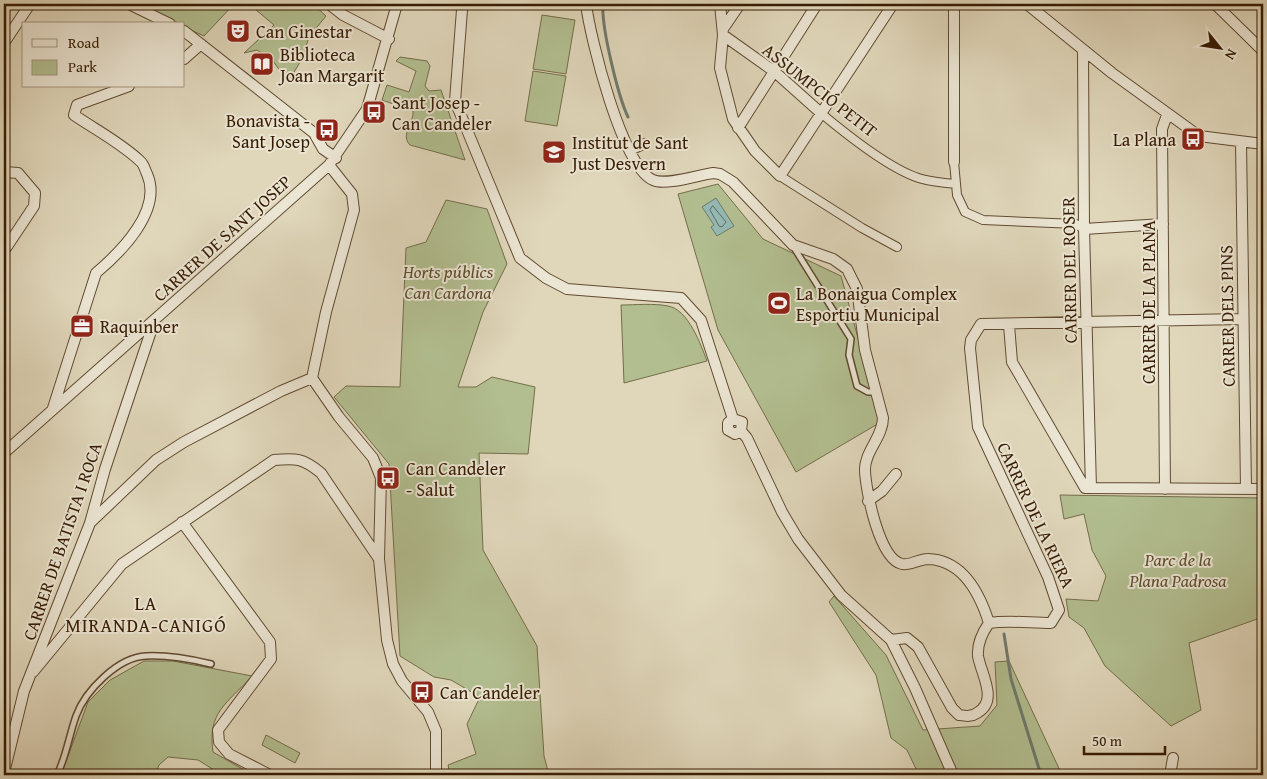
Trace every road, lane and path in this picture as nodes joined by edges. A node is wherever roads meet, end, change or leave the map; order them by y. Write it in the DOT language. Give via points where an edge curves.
graph roads {
  1 [pos="30,4"];
  2 [pos="129,4"];
  3 [pos="329,4"];
  4 [pos="398,4"];
  5 [pos="460,4"];
  6 [pos="586,4"];
  7 [pos="720,4"];
  8 [pos="740,4"];
  9 [pos="817,4"];
  10 [pos="893,4"];
  11 [pos="954,4"];
  12 [pos="1027,4"];
  13 [pos="1215,4"];
  14 [pos="166,22"];
  15 [pos="185,32"];
  16 [pos="723,32"];
  17 [pos="389,39"];
  18 [pos="4,43"];
  19 [pos="201,44"];
  20 [pos="1083,50"];
  21 [pos="1263,51"];
  22 [pos="185,58"];
  23 [pos="775,72"];
  24 [pos="124,88"];
  25 [pos="822,114"];
  26 [pos="1167,115"];
  27 [pos="738,128"];
  28 [pos="1241,142"];
  29 [pos="643,144"];
  30 [pos="1263,144"];
  31 [pos="630,150"];
  32 [pos="333,162"];
  33 [pos="954,162"];
  34 [pos="4,172"];
  35 [pos="780,176"];
  36 [pos="956,184"];
  37 [pos="1163,224"];
  38 [pos="1084,229"];
  39 [pos="793,245"];
  40 [pos="897,247"];
  41 [pos="4,251"];
  42 [pos="1242,319"];
  43 [pos="1164,320"];
  44 [pos="154,321"];
  45 [pos="1086,323"];
  46 [pos="1009,325"];
  47 [pos="312,378"];
  48 [pos="877,392"];
  49 [pos="52,409"];
  50 [pos="4,453"];
  51 [pos="896,474"];
  52 [pos="1088,488"];
  53 [pos="1165,489"];
  54 [pos="1246,489"];
  55 [pos="1263,489"];
  56 [pos="868,501"];
  57 [pos="182,522"];
  58 [pos="90,523"];
  59 [pos="379,559"];
  60 [pos="989,623"];
  61 [pos="891,640"];
  62 [pos="1263,658"];
  63 [pos="211,664"];
  64 [pos="33,672"];
  65 [pos="1263,683"];
  66 [pos="1173,758"];
  67 [pos="4,773"];
  68 [pos="57,775"];
  69 [pos="270,775"];
  70 [pos="436,775"];
  71 [pos="953,775"];
  72 [pos="1170,775"];
  1 -- 18 [label="street"];
  2 -- 14 [label="street"];
  3 -- 17 [label="street"];
  4 -- 17 [label="street, CARRER DE SANT JOSEP"];
  5 -- 61 [label="street" via="455,101 520,258 567,289 682,298 701,320 733,419 728,422 728,430 735,434 741,432 747,438 798,539 841,595"];
  6 -- 31 [label="street" via="608,99"];
  7 -- 16 [label="street"];
  8 -- 16 [label="street"];
  9 -- 23 [label="street"];
  10 -- 25 [label="street"];
  11 -- 33 [label="street"];
  12 -- 20 [label="street"];
  13 -- 21 [label="street"];
  15 -- 19 [label="street"];
  16 -- 23 [label="street, ASSUMPCIÓ PETIT"];
  16 -- 27 [label="street" via="720,68"];
  17 -- 32 [label="street, CARRER DE SANT JOSEP" via="366,109"];
  19 -- 22 [label="street"];
  19 -- 32 [label="street" via="314,133"];
  20 -- 26 [label="street"];
  20 -- 38 [label="street, CARRER DEL ROSER"];
  23 -- 25 [label="street, ASSUMPCIÓ PETIT"];
  23 -- 27 [label="street"];
  24 -- 49 [label="street" via="77,105 74,116 142,162 151,183 150,200 140,223 110,261 96,273"];
  25 -- 35 [label="street"];
  25 -- 36 [label="street, ASSUMPCIÓ PETIT" via="871,151 921,179"];
  26 -- 28 [label="street" via="1199,136"];
  26 -- 37 [label="street, CARRER DE LA PLANA" via="1162,129"];
  27 -- 35 [label="street" via="759,156"];
  28 -- 30 [label="street"];
  28 -- 42 [label="street, CARRER DELS PINS"];
  29 -- 31 [label="street"];
  31 -- 39 [label="street" via="643,174 655,181 713,173 725,177"];
  32 -- 44 [label="street, CARRER DE SANT JOSEP"];
  32 -- 47 [label="street" via="352,194 354,210"];
  33 -- 36 [label="street"];
  34 -- 41 [label="street" via="18,173 35,193 34,206"];
  35 -- 40 [label="street"];
  36 -- 38 [label="street" via="957,196 965,212 983,220 1076,224"];
  37 -- 38 [label="street"];
  37 -- 43 [label="street, CARRER DE LA PLANA"];
  38 -- 45 [label="street, CARRER DEL ROSER"];
  39 -- 48 [label="lane" via="851,339 849,355 857,386 868,392"];
  39 -- 48 [label="street" via="833,259 847,269 857,288 865,350"];
  42 -- 43 [label="street"];
  42 -- 54 [label="street, CARRER DELS PINS"];
  43 -- 45 [label="street"];
  43 -- 53 [label="street, CARRER DE LA PLANA"];
  44 -- 49 [label="street, CARRER DE SANT JOSEP"];
  44 -- 58 [label="street, CARRER DE BATISTA I ROCA"];
  45 -- 46 [label="street"];
  45 -- 52 [label="street, CARRER DEL ROSER"];
  46 -- 52 [label="street" via="1012,362"];
  46 -- 60 [label="street, CARRER DE LA RIERA" via="981,324 971,340 978,427 1048,577 1059,610 1051,622"];
  47 -- 58 [label="street" via="281,391 156,460"];
  47 -- 59 [label="street" via="376,464 381,478"];
  48 -- 56 [label="street" via="883,425 865,468"];
  49 -- 50 [label="street, CARRER DE SANT JOSEP"];
  51 -- 56 [label="street" via="882,491"];
  52 -- 53 [label="street"];
  53 -- 54 [label="street"];
  54 -- 55 [label="street"];
  56 -- 60 [label="street" via="885,546 893,558 904,564 928,559 961,571 983,603"];
  57 -- 59 [label="street" via="274,460 296,458 321,473"];
  57 -- 64 [label="street" via="122,564"];
  57 -- 69 [label="street" via="270,642 271,660 218,730 219,742 229,754"];
  58 -- 64 [label="street, CARRER DE BATISTA I ROCA"];
  59 -- 70 [label="street" via="390,654 402,681 428,712 436,731"];
  60 -- 61 [label="street" via="982,633 978,656 988,696 983,710 973,716 959,715 952,708 918,647 907,638"];
  61 -- 71 [label="street"];
  62 -- 65 [label="street"];
  63 -- 68 [label="lane" via="174,657 144,656 124,663 86,695"];
  64 -- 67 [label="street, CARRER DE BATISTA I ROCA" via="24,691"];
  66 -- 72 [label="street"];
}
